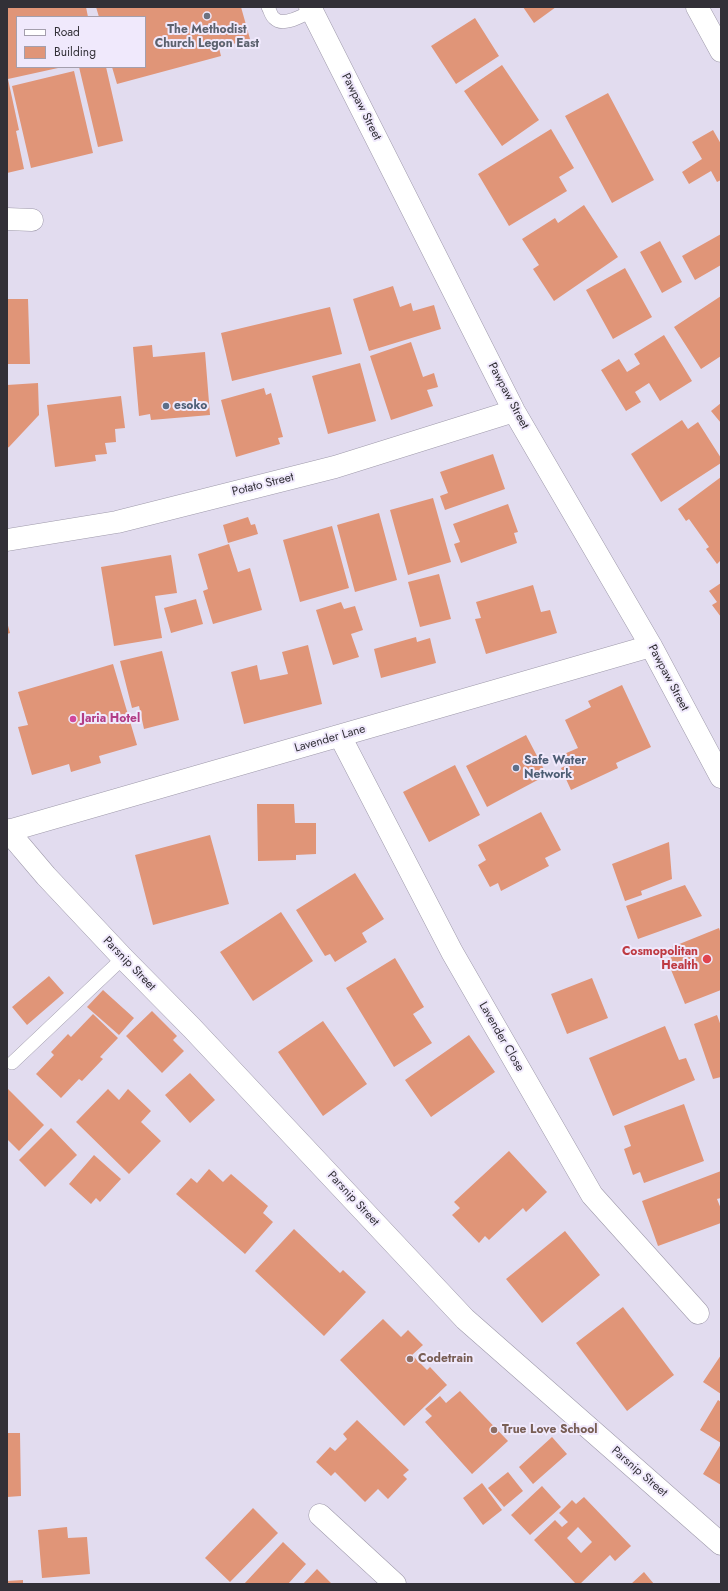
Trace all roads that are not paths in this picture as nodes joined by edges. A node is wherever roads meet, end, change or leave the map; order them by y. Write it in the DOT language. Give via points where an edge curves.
graph roads {
  1 [pos="268,7"];
  2 [pos="697,7"];
  3 [pos="311,9"];
  4 [pos="721,50"];
  5 [pos="7,219"];
  6 [pos="32,220"];
  7 [pos="514,411"];
  8 [pos="7,540"];
  9 [pos="652,646"];
  10 [pos="340,736"];
  11 [pos="721,777"];
  12 [pos="7,831"];
  13 [pos="123,958"];
  14 [pos="12,1063"];
  15 [pos="698,1313"];
  16 [pos="320,1515"];
  17 [pos="721,1544"];
  18 [pos="395,1584"];
  1 -- 3 [label="lane" via="274,18 280,22 289,21"];
  2 -- 4 [label="street"];
  3 -- 7 [label="street, Pawpaw Street"];
  5 -- 6 [label="street"];
  7 -- 8 [label="street, Potato Street" via="335,467 118,522"];
  7 -- 9 [label="street, Pawpaw Street"];
  9 -- 10 [label="street, Lavender Lane"];
  9 -- 11 [label="street, Pawpaw Street"];
  10 -- 12 [label="street, Lavender Lane"];
  10 -- 15 [label="street, Lavender Close" via="452,952 592,1195"];
  12 -- 13 [label="street, Parsnip Street"];
  13 -- 14 [label="lane"];
  13 -- 17 [label="street, Parsnip Street" via="465,1319"];
  16 -- 18 [label="street"];
}
